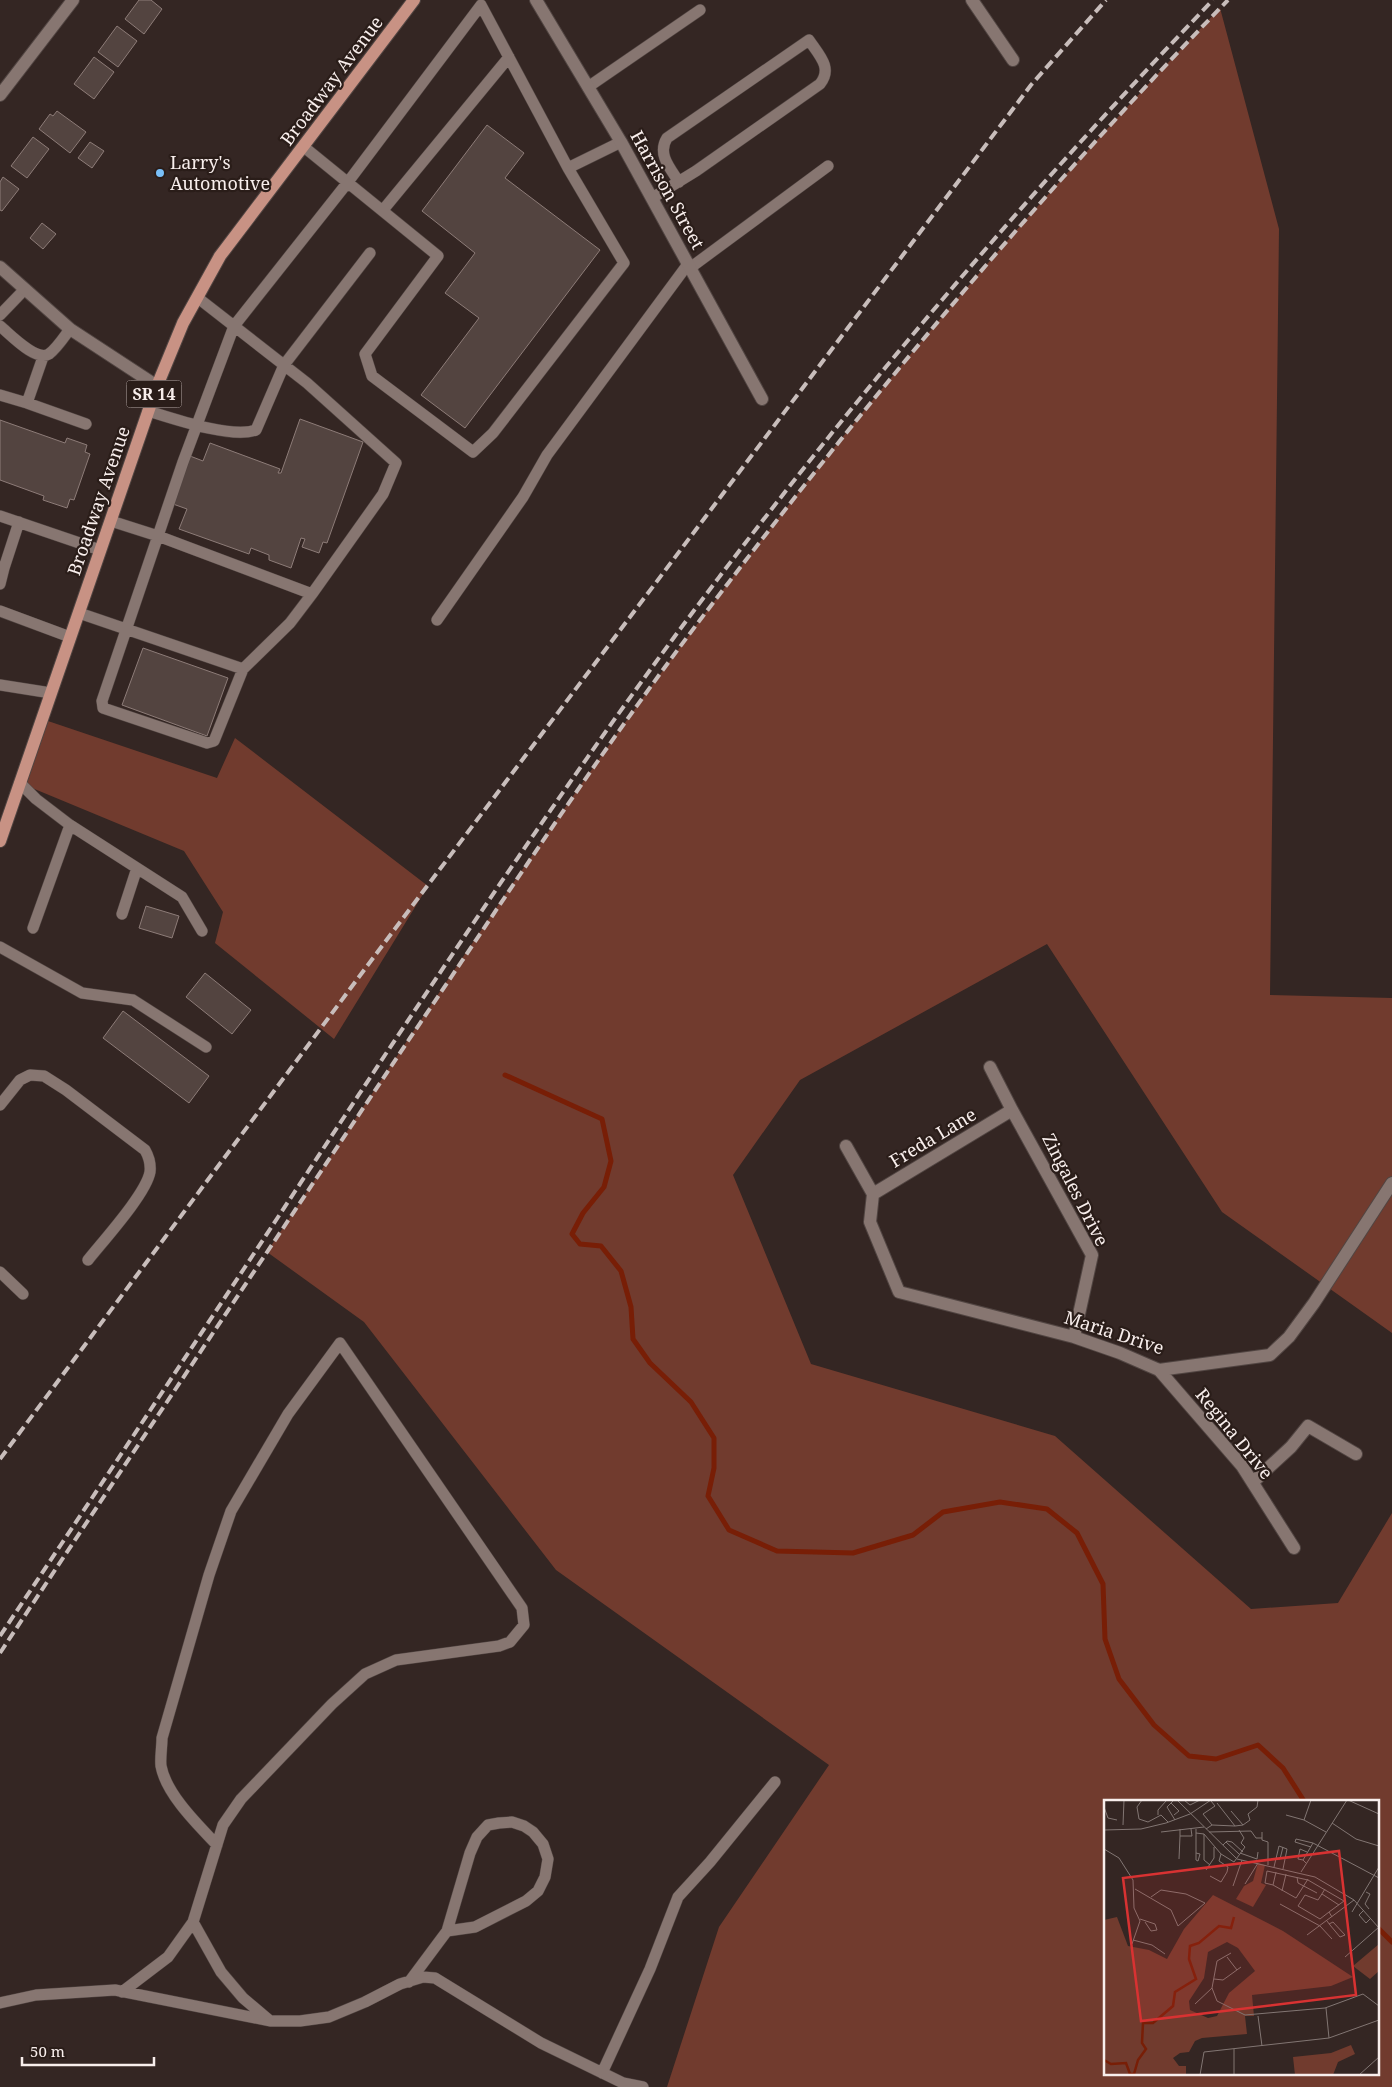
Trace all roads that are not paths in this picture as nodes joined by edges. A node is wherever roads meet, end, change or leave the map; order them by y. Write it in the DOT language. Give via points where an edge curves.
graph roads {
  1 [pos="73,0"];
  2 [pos="414,0"];
  3 [pos="536,0"];
  4 [pos="972,0"];
  5 [pos="700,10"];
  6 [pos="509,57"];
  7 [pos="1013,60"];
  8 [pos="588,87"];
  9 [pos="0,95"];
  10 [pos="621,142"];
  11 [pos="304,147"];
  12 [pos="828,166"];
  13 [pos="568,168"];
  14 [pos="348,182"];
  15 [pos="679,182"];
  16 [pos="652,198"];
  17 [pos="383,210"];
  18 [pos="370,254"];
  19 [pos="689,266"];
  20 [pos="0,267"];
  21 [pos="25,289"];
  22 [pos="198,298"];
  23 [pos="0,315"];
  24 [pos="0,326"];
  25 [pos="234,326"];
  26 [pos="70,329"];
  27 [pos="43,357"];
  28 [pos="284,365"];
  29 [pos="157,386"];
  30 [pos="0,395"];
  31 [pos="762,399"];
  32 [pos="27,403"];
  33 [pos="148,411"];
  34 [pos="86,424"];
  35 [pos="197,426"];
  36 [pos="0,516"];
  37 [pos="111,520"];
  38 [pos="19,522"];
  39 [pos="158,536"];
  40 [pos="100,550"];
  41 [pos="2,568"];
  42 [pos="0,584"];
  43 [pos="312,594"];
  44 [pos="0,611"];
  45 [pos="79,613"];
  46 [pos="437,620"];
  47 [pos="126,629"];
  48 [pos="70,637"];
  49 [pos="243,669"];
  50 [pos="0,685"];
  51 [pos="51,694"];
  52 [pos="20,783"];
  53 [pos="70,825"];
  54 [pos="0,842"];
  55 [pos="137,868"];
  56 [pos="122,914"];
  57 [pos="33,928"];
  58 [pos="202,930"];
  59 [pos="0,947"];
  60 [pos="206,1047"];
  61 [pos="990,1067"];
  62 [pos="0,1105"];
  63 [pos="1012,1110"];
  64 [pos="846,1146"];
  65 [pos="1392,1183"];
  66 [pos="873,1194"];
  67 [pos="88,1260"];
  68 [pos="0,1272"];
  69 [pos="23,1294"];
  70 [pos="1074,1337"];
  71 [pos="1159,1370"];
  72 [pos="1356,1454"];
  73 [pos="1253,1482"];
  74 [pos="1294,1548"];
  75 [pos="774,1782"];
  76 [pos="217,1846"];
  77 [pos="193,1922"];
  78 [pos="447,1931"];
  79 [pos="409,1982"];
  80 [pos="122,1992"];
  81 [pos="0,2003"];
  82 [pos="271,2022"];
  83 [pos="602,2073"];
  84 [pos="643,2087"];
  1 -- 9 [label="street"];
  2 -- 11 [label="main road, Broadway Avenue / SR 14"];
  3 -- 8 [label="street, Harrison Street"];
  4 -- 7 [label="street"];
  5 -- 8 [label="lane"];
  6 -- 13 [label="lane"];
  6 -- 14 [label="lane" via="481,5"];
  6 -- 17 [label="lane"];
  8 -- 10 [label="street, Harrison Street"];
  10 -- 13 [label="lane"];
  10 -- 16 [label="street, Harrison Street"];
  11 -- 14 [label="lane"];
  11 -- 22 [label="main road, Broadway Avenue / SR 14" via="220,256"];
  12 -- 19 [label="lane"];
  13 -- 17 [label="lane" via="624,263 493,433 472,452 372,376 365,354 438,256"];
  14 -- 17 [label="lane"];
  14 -- 25 [label="lane"];
  15 -- 15 [label="lane" via="663,157 667,138 809,40 825,62 824,78 820,84"];
  15 -- 16 [label="lane"];
  16 -- 19 [label="street, Harrison Street"];
  18 -- 28 [label="lane"];
  19 -- 31 [label="street, Harrison Street"];
  19 -- 46 [label="lane" via="547,456 524,497"];
  20 -- 21 [label="street"];
  21 -- 23 [label="lane"];
  21 -- 26 [label="street"];
  22 -- 25 [label="lane"];
  22 -- 29 [label="main road, Broadway Avenue / SR 14"];
  24 -- 27 [label="lane" via="35,355"];
  25 -- 28 [label="lane"];
  25 -- 35 [label="lane"];
  26 -- 27 [label="lane" via="51,353"];
  26 -- 29 [label="street"];
  27 -- 32 [label="lane"];
  28 -- 35 [label="lane" via="256,430 247,433"];
  28 -- 43 [label="lane" via="396,463 383,494"];
  29 -- 33 [label="main road, Broadway Avenue / SR 14"];
  30 -- 32 [label="lane"];
  32 -- 34 [label="lane"];
  33 -- 35 [label="lane"];
  33 -- 37 [label="main road, Broadway Avenue / SR 14"];
  35 -- 39 [label="lane"];
  36 -- 38 [label="lane"];
  37 -- 39 [label="lane"];
  37 -- 40 [label="main road, Broadway Avenue / SR 14"];
  38 -- 40 [label="lane"];
  38 -- 41 [label="lane"];
  39 -- 43 [label="lane"];
  39 -- 47 [label="lane"];
  40 -- 45 [label="main road, Broadway Avenue / SR 14"];
  41 -- 42 [label="lane"];
  43 -- 49 [label="lane" via="290,622"];
  44 -- 48 [label="lane"];
  45 -- 47 [label="lane"];
  45 -- 48 [label="main road, Broadway Avenue / SR 14"];
  47 -- 49 [label="lane"];
  47 -- 49 [label="lane" via="102,701 103,708 207,743 214,741"];
  48 -- 51 [label="main road, Broadway Avenue / SR 14"];
  50 -- 51 [label="lane"];
  51 -- 52 [label="main road, Broadway Avenue / SR 14"];
  52 -- 53 [label="lane"];
  52 -- 54 [label="main road, Broadway Avenue / SR 14"];
  53 -- 55 [label="lane"];
  53 -- 57 [label="lane"];
  55 -- 56 [label="lane"];
  55 -- 58 [label="lane" via="182,897"];
  59 -- 60 [label="lane" via="82,993 133,1000"];
  61 -- 63 [label="street, Zingales Drive"];
  62 -- 67 [label="lane" via="20,1080 30,1075 44,1076 148,1154 150,1174 139,1195"];
  63 -- 66 [label="street, Freda Lane"];
  63 -- 70 [label="street, Zingales Drive" via="1092,1255"];
  64 -- 66 [label="street"];
  65 -- 71 [label="street, Maria Drive" via="1290,1337 1270,1355"];
  66 -- 70 [label="street, Maria Drive" via="870,1222 899,1292"];
  68 -- 69 [label="lane"];
  70 -- 71 [label="street, Maria Drive"];
  71 -- 73 [label="street, Regina Drive"];
  72 -- 73 [label="street" via="1308,1426 1291,1447"];
  73 -- 74 [label="street, Regina Drive"];
  75 -- 83 [label="lane" via="678,1897 650,1969"];
  76 -- 76 [label="lane" via="172,1791 161,1766 162,1738 232,1511 288,1414 340,1343 522,1608 524,1625 510,1642 499,1646 396,1660 365,1674 241,1799 223,1825"];
  76 -- 77 [label="lane"];
  77 -- 80 [label="lane" via="168,1957"];
  77 -- 82 [label="lane" via="221,1972 243,1998"];
  78 -- 78 [label="lane" via="470,1853 488,1825 512,1822 533,1832 544,1844 548,1858 545,1877 538,1891 475,1927"];
  78 -- 79 [label="lane"];
  79 -- 82 [label="lane" via="329,2017"];
  79 -- 83 [label="lane" via="435,1978 541,2044"];
  80 -- 81 [label="lane" via="36,1995"];
  80 -- 82 [label="lane"];
  83 -- 84 [label="lane" via="623,2083"];
}
